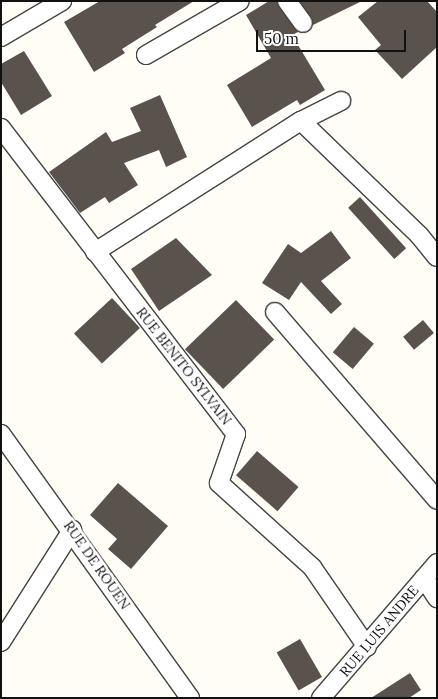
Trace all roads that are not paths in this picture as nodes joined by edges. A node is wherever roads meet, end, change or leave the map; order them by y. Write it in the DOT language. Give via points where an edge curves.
graph roads {
  1 [pos="62,1"];
  2 [pos="240,1"];
  3 [pos="288,1"];
  4 [pos="303,23"];
  5 [pos="1,38"];
  6 [pos="146,55"];
  7 [pos="341,100"];
  8 [pos="301,121"];
  9 [pos="1,128"];
  10 [pos="95,252"];
  11 [pos="437,257"];
  12 [pos="275,312"];
  13 [pos="1,434"];
  14 [pos="437,500"];
  15 [pos="72,530"];
  16 [pos="437,563"];
  17 [pos="424,578"];
  18 [pos="437,598"];
  19 [pos="1,642"];
  20 [pos="367,648"];
  21 [pos="190,698"];
  22 [pos="321,698"];
  1 -- 5 [label="street"];
  2 -- 6 [label="street"];
  3 -- 4 [label="street"];
  7 -- 8 [label="street"];
  8 -- 10 [label="street"];
  8 -- 11 [label="street" via="419,235"];
  9 -- 10 [label="street, RUE BENITO SYLVAIN"];
  10 -- 20 [label="street, RUE BENITO SYLVAIN" via="236,434 219,483 312,567"];
  12 -- 14 [label="street"];
  13 -- 15 [label="street, RUE DE ROUEN"];
  15 -- 19 [label="street"];
  15 -- 21 [label="street, RUE DE ROUEN"];
  16 -- 17 [label="street, RUE LUIS ANDRE"];
  17 -- 18 [label="street"];
  17 -- 20 [label="street, RUE LUIS ANDRE"];
  20 -- 22 [label="street, RUE LUIS ANDRE"];
}
